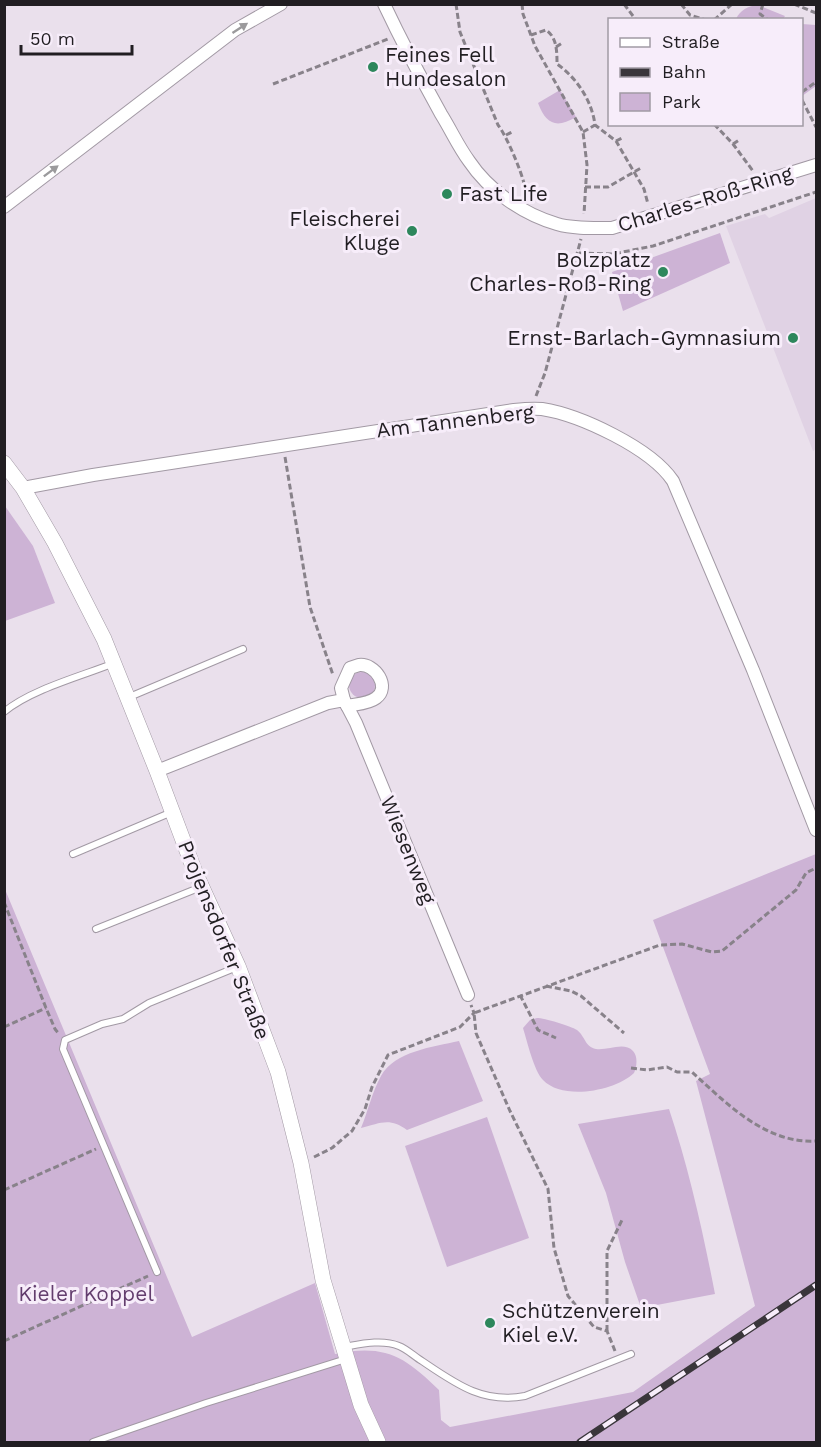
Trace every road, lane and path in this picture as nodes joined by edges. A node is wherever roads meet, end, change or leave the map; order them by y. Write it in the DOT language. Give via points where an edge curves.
graph roads {
  1 [pos="281,4"];
  2 [pos="384,4"];
  3 [pos="456,4"];
  4 [pos="522,4"];
  5 [pos="624,4"];
  6 [pos="681,4"];
  7 [pos="732,4"];
  8 [pos="764,4"];
  9 [pos="794,4"];
  10 [pos="802,6"];
  11 [pos="816,13"];
  12 [pos="634,18"];
  13 [pos="700,18"];
  14 [pos="716,18"];
  15 [pos="765,18"];
  16 [pos="467,29"];
  17 [pos="460,32"];
  18 [pos="398,35"];
  19 [pos="530,35"];
  20 [pos="562,43"];
  21 [pos="556,47"];
  22 [pos="557,64"];
  23 [pos="480,65"];
  24 [pos="474,68"];
  25 [pos="548,69"];
  26 [pos="581,76"];
  27 [pos="575,80"];
  28 [pos="816,82"];
  29 [pos="273,84"];
  30 [pos="803,91"];
  31 [pos="492,98"];
  32 [pos="487,100"];
  33 [pos="803,104"];
  34 [pos="598,107"];
  35 [pos="593,110"];
  36 [pos="595,125"];
  37 [pos="716,126"];
  38 [pos="816,127"];
  39 [pos="512,132"];
  40 [pos="583,132"];
  41 [pos="506,135"];
  42 [pos="624,137"];
  43 [pos="739,140"];
  44 [pos="616,141"];
  45 [pos="734,144"];
  46 [pos="816,165"];
  47 [pos="524,166"];
  48 [pos="518,168"];
  49 [pos="642,168"];
  50 [pos="634,173"];
  51 [pos="761,182"];
  52 [pos="585,187"];
  53 [pos="816,192"];
  54 [pos="4,207"];
  55 [pos="527,212"];
  56 [pos="649,218"];
  57 [pos="583,228"];
  58 [pos="579,253"];
  59 [pos="613,254"];
  60 [pos="617,271"];
  61 [pos="530,409"];
  62 [pos="283,446"];
  63 [pos="4,463"];
  64 [pos="23,488"];
  65 [pos="243,649"];
  66 [pos="113,663"];
  67 [pos="126,698"];
  68 [pos="344,698"];
  69 [pos="4,712"];
  70 [pos="157,771"];
  71 [pos="172,812"];
  72 [pos="816,830"];
  73 [pos="73,854"];
  74 [pos="816,868"];
  75 [pos="201,886"];
  76 [pos="4,902"];
  77 [pos="96,929"];
  78 [pos="238,966"];
  79 [pos="544,986"];
  80 [pos="468,995"];
  81 [pos="520,995"];
  82 [pos="46,1008"];
  83 [pos="474,1013"];
  84 [pos="4,1027"];
  85 [pos="624,1033"];
  86 [pos="556,1038"];
  87 [pos="65,1040"];
  88 [pos="631,1068"];
  89 [pos="816,1141"];
  90 [pos="103,1146"];
  91 [pos="301,1163"];
  92 [pos="4,1190"];
  93 [pos="622,1220"];
  94 [pos="157,1272"];
  95 [pos="607,1331"];
  96 [pos="4,1341"];
  97 [pos="345,1353"];
  98 [pos="632,1354"];
  99 [pos="618,1359"];
  100 [pos="93,1443"];
  101 [pos="378,1443"];
  54 -- 1 [label="street, one-way" via="235,30"];
  2 -- 18 [label="street, Charles-Roß-Ring"];
  3 -- 17 [label="path"];
  4 -- 19 [label="path"];
  5 -- 12 [label="path"];
  6 -- 13 [label="path" via="690,15"];
  7 -- 14 [label="path"];
  8 -- 15 [label="path" via="760,14"];
  9 -- 10 [label="path"];
  10 -- 11 [label="path"];
  16 -- 17 [label="path"];
  17 -- 24 [label="path"];
  18 -- 29 [label="path"];
  18 -- 55 [label="street, Charles-Roß-Ring" via="469,162 487,183"];
  19 -- 21 [label="path" via="546,30"];
  19 -- 25 [label="path"];
  20 -- 21 [label="path"];
  21 -- 22 [label="path"];
  22 -- 25 [label="path"];
  22 -- 27 [label="path"];
  23 -- 24 [label="path"];
  24 -- 32 [label="path"];
  25 -- 40 [label="path"];
  26 -- 27 [label="path"];
  27 -- 35 [label="path"];
  28 -- 30 [label="path"];
  31 -- 32 [label="path"];
  32 -- 41 [label="path"];
  33 -- 38 [label="path"];
  34 -- 35 [label="path"];
  35 -- 36 [label="path"];
  36 -- 40 [label="path"];
  36 -- 44 [label="path"];
  37 -- 45 [label="path"];
  39 -- 41 [label="path"];
  40 -- 52 [label="path" via="587,155"];
  41 -- 48 [label="path"];
  42 -- 44 [label="path"];
  43 -- 45 [label="path"];
  44 -- 50 [label="path"];
  45 -- 51 [label="path"];
  46 -- 51 [label="street, Charles-Roß-Ring"];
  47 -- 48 [label="path"];
  48 -- 55 [label="path" via="526,188"];
  49 -- 50 [label="path"];
  50 -- 52 [label="path" via="609,187"];
  50 -- 56 [label="path" via="648,200"];
  51 -- 56 [label="street, Charles-Roß-Ring"];
  52 -- 57 [label="path"];
  53 -- 59 [label="path" via="653,246"];
  55 -- 57 [label="street, Charles-Roß-Ring" via="559,225"];
  56 -- 57 [label="street, Charles-Roß-Ring" via="612,228"];
  57 -- 58 [label="path"];
  58 -- 59 [label="path"];
  58 -- 61 [label="path" via="545,373"];
  59 -- 60 [label="path"];
  61 -- 62 [label="street, Am Tannenberg"];
  61 -- 72 [label="street, Am Tannenberg" via="542,409 610,432 645,453 669,476 753,670"];
  62 -- 64 [label="street, Am Tannenberg"];
  62 -- 68 [label="path" via="310,607"];
  63 -- 64 [label="street, Projensdorfer Straße"];
  64 -- 66 [label="street, Projensdorfer Straße" via="56,543"];
  65 -- 67 [label="lane"];
  66 -- 67 [label="street, Projensdorfer Straße"];
  66 -- 69 [label="lane" via="36,694"];
  67 -- 70 [label="street, Projensdorfer Straße"];
  68 -- 70 [label="street"];
  68 -- 80 [label="street, Wiesenweg"];
  70 -- 71 [label="street, Projensdorfer Straße"];
  71 -- 73 [label="lane"];
  71 -- 75 [label="street, Projensdorfer Straße"];
  74 -- 79 [label="path" via="806,873 796,890 722,951 682,944 660,945"];
  75 -- 77 [label="lane"];
  75 -- 78 [label="street, Projensdorfer Straße"];
  76 -- 82 [label="path"];
  78 -- 87 [label="lane"];
  78 -- 91 [label="street, Projensdorfer Straße" via="278,1072"];
  79 -- 81 [label="path"];
  79 -- 85 [label="path" via="580,996"];
  81 -- 83 [label="path"];
  81 -- 86 [label="path" via="538,1030"];
  82 -- 84 [label="path"];
  82 -- 87 [label="path"];
  83 -- 91 [label="path" via="460,1027 388,1055 352,1131 332,1148"];
  83 -- 95 [label="path" via="476,1033 548,1189 554,1248 568,1296 594,1327"];
  87 -- 90 [label="lane" via="63,1049"];
  88 -- 89 [label="path" via="667,1067 692,1072 731,1108 755,1123 787,1140"];
  90 -- 92 [label="path"];
  90 -- 94 [label="lane"];
  91 -- 97 [label="street, Projensdorfer Straße" via="323,1280"];
  93 -- 95 [label="path" via="607,1251"];
  94 -- 96 [label="path"];
  95 -- 99 [label="path"];
  97 -- 99 [label="lane" via="371,1342 399,1346 458,1385 507,1400"];
  97 -- 100 [label="lane"];
  97 -- 101 [label="street, Projensdorfer Straße"];
  98 -- 99 [label="lane"];
}
